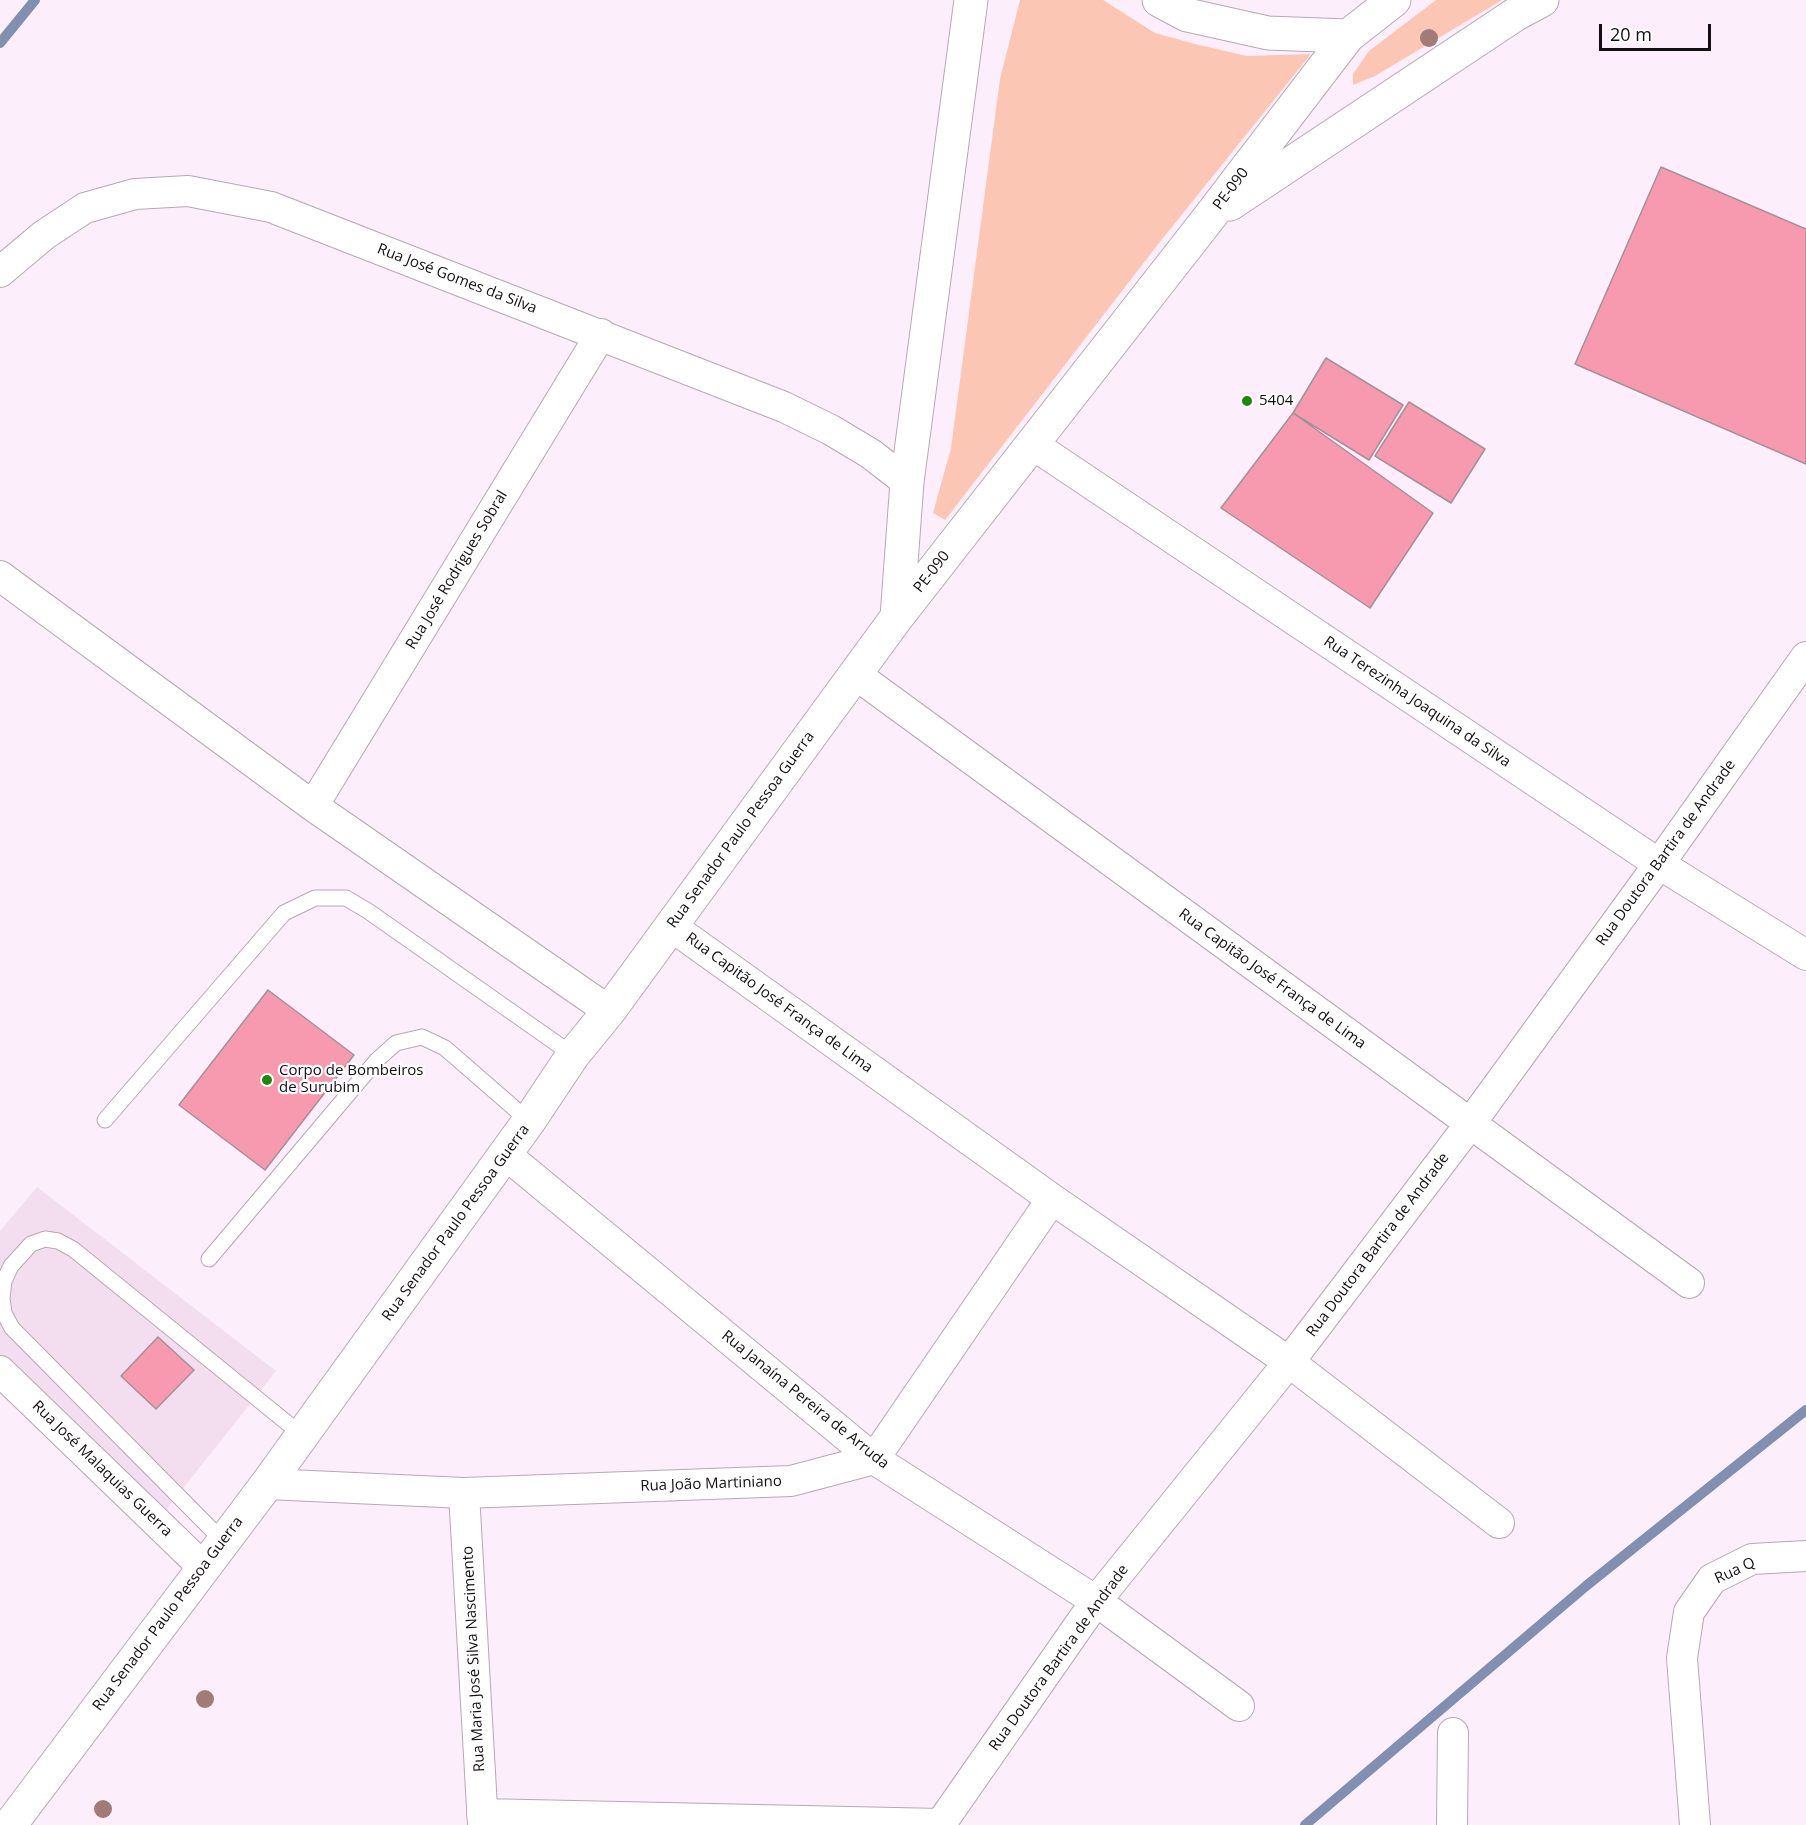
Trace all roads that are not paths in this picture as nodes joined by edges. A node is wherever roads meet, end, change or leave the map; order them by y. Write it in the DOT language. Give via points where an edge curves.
graph roads {
  1 [pos="971,0"];
  2 [pos="1159,0"];
  3 [pos="1394,0"];
  4 [pos="1542,0"];
  5 [pos="1348,36"];
  6 [pos="1208,219"];
  7 [pos="0,272"];
  8 [pos="601,334"];
  9 [pos="1032,444"];
  10 [pos="907,482"];
  11 [pos="0,576"];
  12 [pos="897,617"];
  13 [pos="1806,657"];
  14 [pos="855,675"];
  15 [pos="313,806"];
  16 [pos="1659,864"];
  17 [pos="671,926"];
  18 [pos="1806,955"];
  19 [pos="609,1011"];
  20 [pos="573,1055"];
  21 [pos="105,1120"];
  22 [pos="529,1121"];
  23 [pos="1470,1124"];
  24 [pos="505,1155"];
  25 [pos="1052,1199"];
  26 [pos="209,1259"];
  27 [pos="1689,1283"];
  28 [pos="1289,1362"];
  29 [pos="0,1371"];
  30 [pos="302,1435"];
  31 [pos="874,1459"];
  32 [pos="267,1484"];
  33 [pos="464,1493"];
  34 [pos="1499,1524"];
  35 [pos="223,1541"];
  36 [pos="1806,1556"];
  37 [pos="204,1567"];
  38 [pos="1096,1601"];
  39 [pos="1239,1706"];
  40 [pos="1453,1733"];
  41 [pos="483,1820"];
  42 [pos="10,1825"];
  43 [pos="940,1825"];
  44 [pos="1452,1825"];
  45 [pos="1695,1825"];
  1 -- 10 [label="main road, PE-090 / PE-090"];
  2 -- 5 [label="main road" via="1187,15 1268,33"];
  3 -- 5 [label="main road, PE-090"];
  4 -- 6 [label="main road, PE-090"];
  5 -- 6 [label="main road, PE-090 / PE-090"];
  6 -- 9 [label="main road, PE-090 / PE-090"];
  7 -- 8 [label="street, Rua José Gomes da Silva" via="44,235 85,208 135,195 188,191 271,207"];
  8 -- 10 [label="street, Rua José Gomes da Silva" via="784,406 871,454"];
  8 -- 15 [label="street, Rua José Rodrigues Sobral"];
  9 -- 12 [label="main road, PE-090 / PE-090"];
  9 -- 16 [label="street, Rua Terezinha Joaquina da Silva"];
  10 -- 12 [label="main road, PE-090 / PE-090"];
  11 -- 15 [label="street"];
  12 -- 14 [label="main road, Rua Senador Paulo Pessoa Guerra / PE-090"];
  13 -- 16 [label="street, Rua Doutora Bartira de Andrade"];
  14 -- 17 [label="main road, Rua Senador Paulo Pessoa Guerra / PE-090"];
  14 -- 23 [label="street, Rua Capitão José França de Lima"];
  15 -- 19 [label="street"];
  16 -- 18 [label="street, Rua Terezinha Joaquina da Silva"];
  16 -- 23 [label="street, Rua Doutora Bartira de Andrade"];
  17 -- 19 [label="main road, Rua Senador Paulo Pessoa Guerra / PE-090"];
  17 -- 25 [label="street, Rua Capitão José França de Lima"];
  19 -- 20 [label="main road, Rua Senador Paulo Pessoa Guerra / PE-090"];
  20 -- 21 [label="lane" via="368,911 346,898 315,898 285,913"];
  20 -- 22 [label="main road, Rua Senador Paulo Pessoa Guerra / PE-090"];
  22 -- 24 [label="main road, Rua Senador Paulo Pessoa Guerra / PE-090"];
  22 -- 26 [label="lane" via="445,1048 422,1037 396,1044 377,1060"];
  23 -- 27 [label="street, Rua Capitão José França de Lima"];
  23 -- 28 [label="street, Rua Doutora Bartira de Andrade"];
  24 -- 30 [label="main road, Rua Senador Paulo Pessoa Guerra / PE-090"];
  24 -- 31 [label="street, Rua Janaína Pereira de Arruda"];
  25 -- 28 [label="street, Rua Capitão José França de Lima"];
  25 -- 31 [label="street"];
  28 -- 34 [label="street, Rua Capitão José França de Lima"];
  28 -- 38 [label="street, Rua Doutora Bartira de Andrade"];
  29 -- 37 [label="street, Rua José Malaquias Guerra"];
  30 -- 32 [label="main road, Rua Senador Paulo Pessoa Guerra / PE-090"];
  30 -- 35 [label="lane" via="73,1249 45,1239 31,1244 10,1266 3,1298 4,1313 12,1328"];
  31 -- 33 [label="street, Rua João Martiniano" via="791,1481"];
  31 -- 38 [label="street, Rua Janaína Pereira de Arruda"];
  32 -- 33 [label="street, Rua João Martiniano"];
  32 -- 35 [label="main road, Rua Senador Paulo Pessoa Guerra / PE-090"];
  33 -- 41 [label="street, Rua Maria José Silva Nascimento"];
  35 -- 37 [label="main road, Rua Senador Paulo Pessoa Guerra / PE-090"];
  36 -- 45 [label="street, Rua Q" via="1752,1559 1712,1579 1689,1612 1682,1658"];
  37 -- 42 [label="main road, Rua Senador Paulo Pessoa Guerra / PE-090"];
  38 -- 39 [label="street, Rua Janaína Pereira de Arruda"];
  38 -- 43 [label="street, Rua Doutora Bartira de Andrade"];
  40 -- 44 [label="street"];
  41 -- 43 [label="street"];
}
